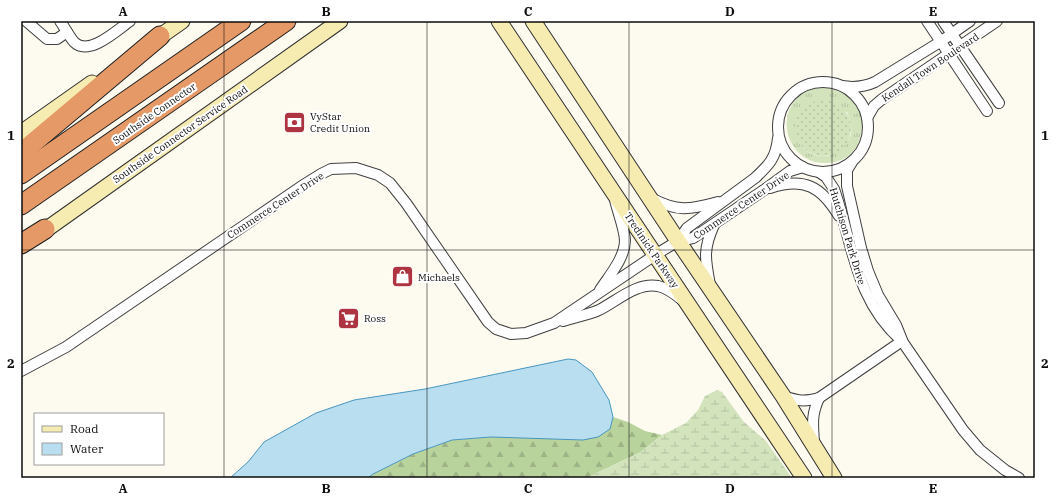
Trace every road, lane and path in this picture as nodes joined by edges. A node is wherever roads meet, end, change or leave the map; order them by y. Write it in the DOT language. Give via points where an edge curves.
graph roads {
  1 [pos="26,21"];
  2 [pos="60,21"];
  3 [pos="130,21"];
  4 [pos="182,21"];
  5 [pos="241,21"];
  6 [pos="286,21"];
  7 [pos="340,21"];
  8 [pos="500,21"];
  9 [pos="533,21"];
  10 [pos="927,21"];
  11 [pos="943,21"];
  12 [pos="970,21"];
  13 [pos="997,21"];
  14 [pos="67,32"];
  15 [pos="952,34"];
  16 [pos="160,36"];
  17 [pos="940,42"];
  18 [pos="960,47"];
  19 [pos="949,54"];
  20 [pos="840,86"];
  21 [pos="999,103"];
  22 [pos="987,111"];
  23 [pos="867,118"];
  24 [pos="21,133"];
  25 [pos="779,136"];
  26 [pos="21,154"];
  27 [pos="852,161"];
  28 [pos="803,167"];
  29 [pos="819,172"];
  30 [pos="21,174"];
  31 [pos="612,190"];
  32 [pos="764,190"];
  33 [pos="649,197"];
  34 [pos="724,201"];
  35 [pos="21,205"];
  36 [pos="843,223"];
  37 [pos="714,225"];
  38 [pos="45,229"];
  39 [pos="678,240"];
  40 [pos="21,244"];
  41 [pos="21,249"];
  42 [pos="655,255"];
  43 [pos="711,289"];
  44 [pos="598,294"];
  45 [pos="688,304"];
  46 [pos="554,324"];
  47 [pos="902,341"];
  48 [pos="21,371"];
  49 [pos="783,396"];
  50 [pos="819,398"];
  51 [pos="814,446"];
  52 [pos="804,478"];
  53 [pos="834,478"];
  54 [pos="1019,478"];
  1 -- 14 [label="street" via="47,39 57,39"];
  2 -- 14 [label="street"];
  3 -- 14 [label="street" via="94,46 83,47 75,43"];
  4 -- 16 [label="street"];
  5 -- 30 [label="highway"];
  6 -- 35 [label="highway, Southside Connector"];
  7 -- 38 [label="street, Southside Connector Service Road"];
  8 -- 31 [label="street, Tredinick Parkway"];
  9 -- 33 [label="street"];
  10 -- 17 [label="street"];
  11 -- 15 [label="street"];
  12 -- 15 [label="street, Kendall Town Boulevard"];
  13 -- 18 [label="street, Kendall Town Boulevard"];
  15 -- 17 [label="street, Kendall Town Boulevard"];
  15 -- 18 [label="street"];
  16 -- 24 [label="street"];
  16 -- 26 [label="highway"];
  17 -- 19 [label="street"];
  17 -- 20 [label="street, Kendall Town Boulevard" via="868,86"];
  18 -- 19 [label="street, Kendall Town Boulevard"];
  18 -- 21 [label="street"];
  19 -- 22 [label="street"];
  19 -- 23 [label="street, Kendall Town Boulevard" via="881,100"];
  20 -- 23 [label="street" via="858,98"];
  20 -- 25 [label="street" via="829,82 816,82 804,85 794,92 780,112"];
  23 -- 27 [label="street" via="868,130 865,141"];
  25 -- 28 [label="street" via="787,154"];
  25 -- 34 [label="street, Commerce Center Drive" via="777,150 769,164"];
  27 -- 29 [label="street" via="842,168"];
  27 -- 47 [label="street, Hutchison Park Drive" via="847,170 847,186 861,248 878,295 896,325"];
  28 -- 29 [label="street"];
  28 -- 32 [label="street, Commerce Center Drive" via="790,171"];
  29 -- 36 [label="street, Hutchison Park Drive" via="834,188"];
  31 -- 42 [label="street, Tredinick Parkway"];
  31 -- 44 [label="street" via="623,230 624,248"];
  32 -- 36 [label="street" via="783,184 804,184 812,187 824,194"];
  32 -- 37 [label="street, Commerce Center Drive"];
  33 -- 34 [label="street" via="666,206 682,209"];
  33 -- 39 [label="street"];
  34 -- 39 [label="street, Commerce Center Drive" via="687,228"];
  36 -- 47 [label="street, Hutchison Park Drive" via="867,296 890,330"];
  37 -- 39 [label="street, Commerce Center Drive" via="693,238"];
  37 -- 43 [label="street" via="706,248 705,260"];
  38 -- 40 [label="highway"];
  38 -- 41 [label="street, Southside Connector Service Road"];
  39 -- 42 [label="street, Commerce Center Drive"];
  39 -- 43 [label="street"];
  42 -- 44 [label="street, Commerce Center Drive"];
  42 -- 45 [label="street, Tredinick Parkway"];
  43 -- 49 [label="street"];
  44 -- 46 [label="street, Commerce Center Drive"];
  45 -- 46 [label="street" via="667,290 658,286 648,286 633,291 597,311"];
  45 -- 52 [label="street, Tredinick Parkway"];
  46 -- 48 [label="street, Commerce Center Drive" via="526,333 511,334 496,329 488,322 406,202 390,183 365,170 342,168 331,169 321,174 66,347"];
  47 -- 50 [label="street"];
  47 -- 54 [label="street, Hutchison Park Drive" via="963,430 980,450"];
  49 -- 50 [label="street" via="799,401"];
  49 -- 51 [label="street"];
  50 -- 51 [label="street" via="812,418"];
  51 -- 53 [label="street"];
}
